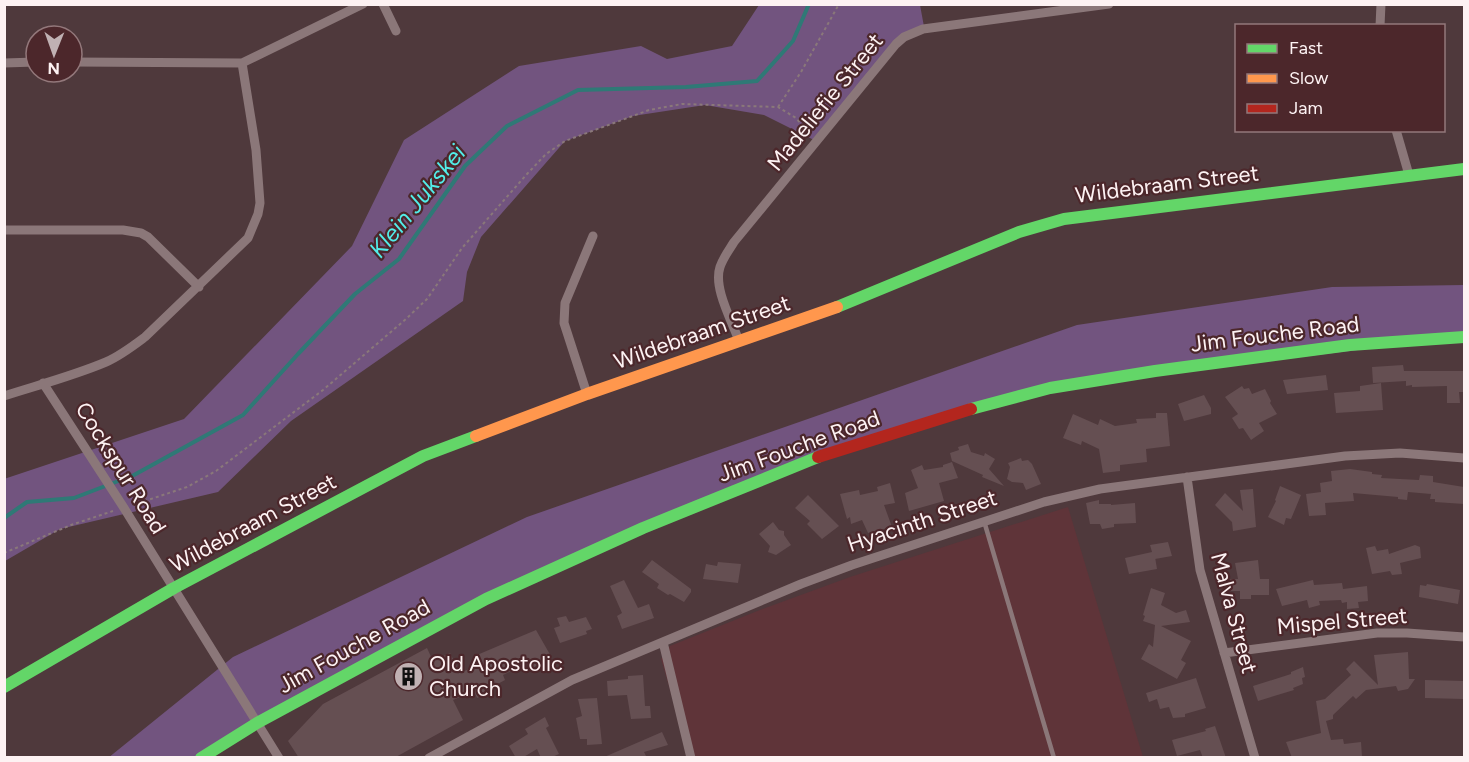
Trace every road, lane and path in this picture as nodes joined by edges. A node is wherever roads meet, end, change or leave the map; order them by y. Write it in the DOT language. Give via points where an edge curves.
graph roads {
  1 [pos="363,4"];
  2 [pos="383,4"];
  3 [pos="839,4"];
  4 [pos="1109,4"];
  5 [pos="1381,4"];
  6 [pos="1380,24"];
  7 [pos="396,30"];
  8 [pos="24,62"];
  9 [pos="84,62"];
  10 [pos="4,63"];
  11 [pos="242,63"];
  12 [pos="778,107"];
  13 [pos="1397,132"];
  14 [pos="817,142"];
  15 [pos="1464,169"];
  16 [pos="1409,176"];
  17 [pos="4,230"];
  18 [pos="593,236"];
  19 [pos="199,287"];
  20 [pos="1464,337"];
  21 [pos="739,341"];
  22 [pos="43,383"];
  23 [pos="587,394"];
  24 [pos="4,396"];
  25 [pos="1464,458"];
  26 [pos="1187,477"];
  27 [pos="122,505"];
  28 [pos="984,521"];
  29 [pos="4,553"];
  30 [pos="174,588"];
  31 [pos="1464,637"];
  32 [pos="663,642"];
  33 [pos="1224,653"];
  34 [pos="4,687"];
  35 [pos="257,723"];
  36 [pos="201,758"];
  37 [pos="279,758"];
  38 [pos="429,758"];
  39 [pos="692,758"];
  40 [pos="1054,758"];
  41 [pos="1255,758"];
  1 -- 11 [label="street"];
  2 -- 7 [label="street"];
  3 -- 12 [label="path"];
  4 -- 14 [label="street, Madeliefie Street" via="936,27 911,34 896,44"];
  5 -- 6 [label="street"];
  8 -- 10 [label="street"];
  9 -- 11 [label="street"];
  11 -- 19 [label="street" via="256,150 258,214 248,238"];
  12 -- 14 [label="path" via="796,118"];
  12 -- 27 [label="path" via="682,104 649,110 565,141 527,174 406,319 322,390 216,471 161,497"];
  13 -- 16 [label="street"];
  14 -- 21 [label="street, Madeliefie Street" via="734,242 720,268 720,288"];
  15 -- 16 [label="street, Wildebraam Street"];
  16 -- 21 [label="street, Wildebraam Street" via="1054,221 842,305"];
  17 -- 19 [label="street" via="141,233"];
  18 -- 23 [label="street" via="563,311"];
  19 -- 22 [label="street" via="126,350 108,361"];
  20 -- 35 [label="street, Jim Fouche Road" via="1350,345 1155,371 1050,388 965,410 819,458 565,562 486,599"];
  21 -- 23 [label="street, Wildebraam Street"];
  22 -- 24 [label="street"];
  22 -- 27 [label="street, Cockspur Road"];
  23 -- 30 [label="street, Wildebraam Street" via="423,456"];
  25 -- 26 [label="street, Hyacinth Street" via="1373,454"];
  26 -- 28 [label="street, Hyacinth Street" via="1090,491"];
  26 -- 33 [label="street, Malva Street" via="1200,570"];
  27 -- 29 [label="path"];
  27 -- 30 [label="street, Cockspur Road"];
  28 -- 32 [label="street, Hyacinth Street" via="852,565"];
  28 -- 40 [label="lane"];
  30 -- 34 [label="street, Wildebraam Street"];
  30 -- 35 [label="street, Cockspur Road"];
  31 -- 33 [label="street, Mispel Street" via="1377,633"];
  32 -- 38 [label="street, Hyacinth Street" via="572,680"];
  32 -- 39 [label="street"];
  33 -- 41 [label="street, Malva Street"];
  35 -- 36 [label="street, Jim Fouche Road"];
  35 -- 37 [label="street, Cockspur Road"];
}
